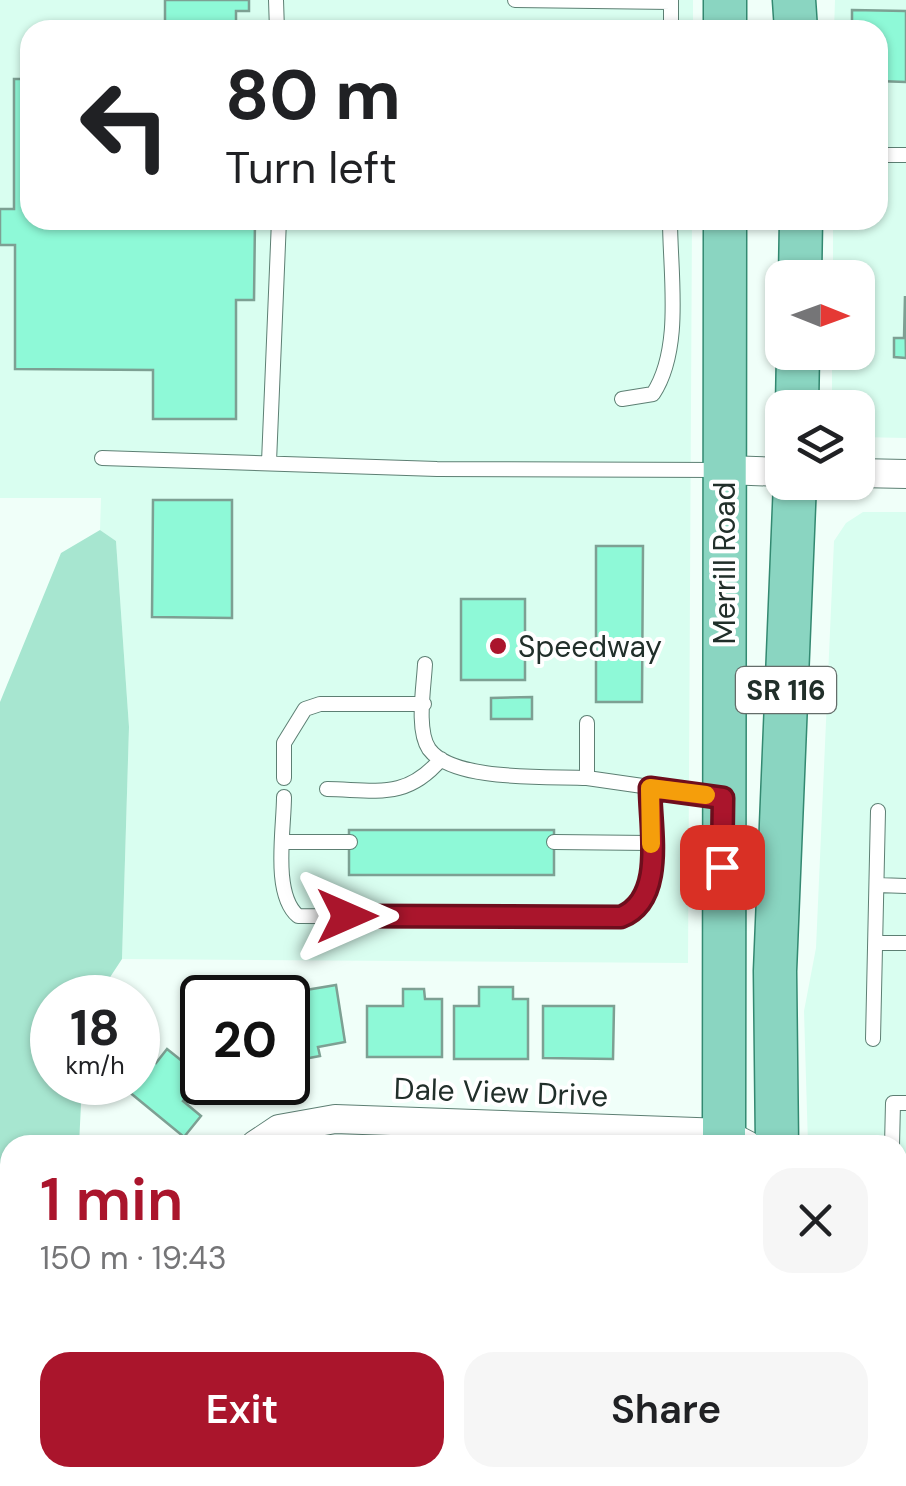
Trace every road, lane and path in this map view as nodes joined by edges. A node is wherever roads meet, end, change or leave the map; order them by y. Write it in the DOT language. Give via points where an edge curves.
graph roads {
  1 [pos="515,0"];
  2 [pos="672,1"];
  3 [pos="279,230"];
  4 [pos="670,230"];
  5 [pos="726,230"];
  6 [pos="800,230"];
  7 [pos="800,260"];
  8 [pos="622,399"];
  9 [pos="102,458"];
  10 [pos="269,462"];
  11 [pos="725,470"];
  12 [pos="765,471"];
  13 [pos="875,473"];
  14 [pos="906,474"];
  15 [pos="794,500"];
  16 [pos="424,664"];
  17 [pos="424,704"];
  18 [pos="588,722"];
  19 [pos="441,760"];
  20 [pos="284,778"];
  21 [pos="587,778"];
  22 [pos="650,788"];
  23 [pos="327,789"];
  24 [pos="284,797"];
  25 [pos="723,798"];
  26 [pos="878,811"];
  27 [pos="284,842"];
  28 [pos="350,842"];
  29 [pos="554,842"];
  30 [pos="650,842"];
  31 [pos="877,886"];
  32 [pos="906,886"];
  33 [pos="876,943"];
  34 [pos="906,943"];
  35 [pos="873,1039"];
  36 [pos="906,1104"];
  37 [pos="504,1134"];
  38 [pos="270,1135"];
  39 [pos="537,1135"];
  40 [pos="732,1135"];
  41 [pos="777,1135"];
  42 [pos="892,1135"];
  1 -- 2 [label="lane"];
  3 -- 10 [label="lane"];
  4 -- 8 [label="lane" via="665,375 653,394"];
  5 -- 11 [label="main road, Merrill Road / SR 116"];
  6 -- 7 [label="main road"];
  9 -- 10 [label="lane"];
  10 -- 11 [label="lane"];
  11 -- 12 [label="street"];
  11 -- 25 [label="main road, Merrill Road / SR 116"];
  13 -- 14 [label="street"];
  15 -- 41 [label="main road, SR 116" via="775,971"];
  16 -- 17 [label="lane"];
  17 -- 19 [label="lane" via="427,747"];
  17 -- 20 [label="lane" via="305,709 284,743"];
  18 -- 21 [label="lane"];
  19 -- 21 [label="lane" via="482,772"];
  19 -- 23 [label="lane" via="406,790"];
  21 -- 22 [label="lane"];
  22 -- 25 [label="lane"];
  22 -- 30 [label="lane"];
  24 -- 27 [label="lane"];
  25 -- 40 [label="main road, Merrill Road / SR 116"];
  26 -- 31 [label="lane"];
  27 -- 28 [label="lane"];
  27 -- 30 [label="lane" via="288,907 308,916 621,917 637,911 648,896"];
  29 -- 30 [label="lane"];
  31 -- 32 [label="lane"];
  31 -- 33 [label="lane"];
  33 -- 34 [label="lane"];
  33 -- 35 [label="lane"];
  36 -- 42 [label="lane" via="893,1103"];
  37 -- 38 [label="street, Dale View Drive" via="319,1120"];
  37 -- 39 [label="street, Dale View Drive"];
}
